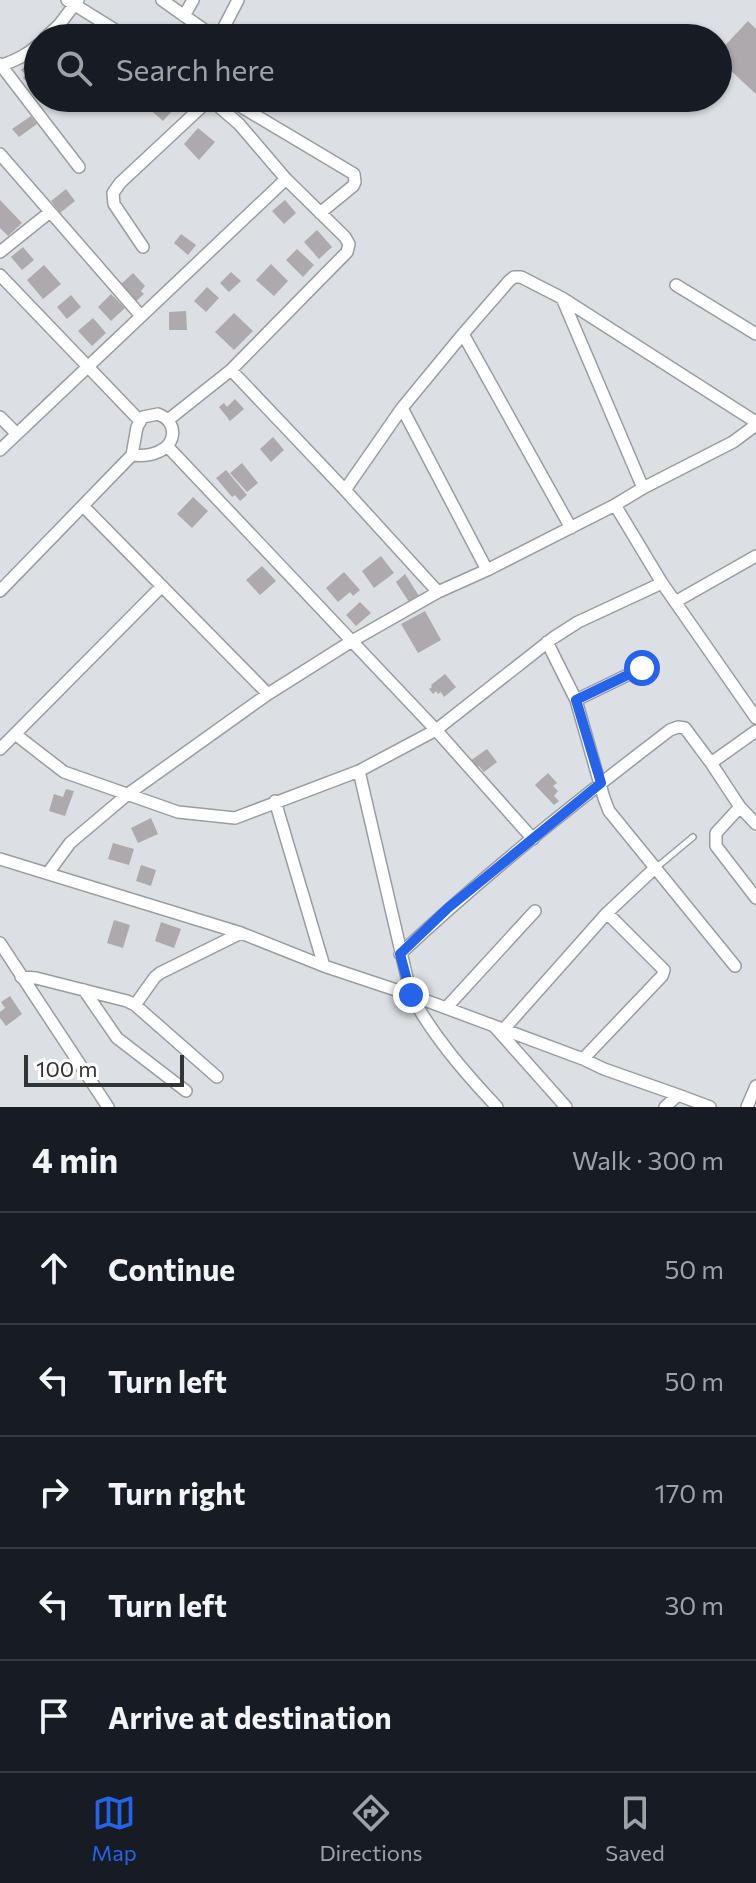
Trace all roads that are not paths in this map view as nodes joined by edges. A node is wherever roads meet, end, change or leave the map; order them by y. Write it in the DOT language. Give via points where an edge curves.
graph roads {
  1 [pos="162,0"];
  2 [pos="193,0"];
  3 [pos="238,0"];
  4 [pos="73,2"];
  5 [pos="184,16"];
  6 [pos="60,24"];
  7 [pos="107,24"];
  8 [pos="196,24"];
  9 [pos="226,24"];
  10 [pos="24,56"];
  11 [pos="0,65"];
  12 [pos="24,96"];
  13 [pos="36,112"];
  14 [pos="195,112"];
  15 [pos="239,112"];
  16 [pos="246,112"];
  17 [pos="0,154"];
  18 [pos="79,167"];
  19 [pos="286,179"];
  20 [pos="50,212"];
  21 [pos="320,213"];
  22 [pos="143,247"];
  23 [pos="1,248"];
  24 [pos="0,275"];
  25 [pos="676,285"];
  26 [pos="562,298"];
  27 [pos="141,316"];
  28 [pos="463,334"];
  29 [pos="756,334"];
  30 [pos="87,367"];
  31 [pos="231,370"];
  32 [pos="402,408"];
  33 [pos="0,417"];
  34 [pos="168,420"];
  35 [pos="140,421"];
  36 [pos="756,424"];
  37 [pos="16,433"];
  38 [pos="168,447"];
  39 [pos="0,450"];
  40 [pos="132,455"];
  41 [pos="643,488"];
  42 [pos="345,490"];
  43 [pos="615,505"];
  44 [pos="83,506"];
  45 [pos="571,528"];
  46 [pos="756,556"];
  47 [pos="487,570"];
  48 [pos="662,583"];
  49 [pos="162,586"];
  50 [pos="0,591"];
  51 [pos="438,592"];
  52 [pos="675,602"];
  53 [pos="352,641"];
  54 [pos="547,642"];
  55 [pos="642,668"];
  56 [pos="268,694"];
  57 [pos="576,700"];
  58 [pos="756,718"];
  59 [pos="436,730"];
  60 [pos="756,731"];
  61 [pos="15,734"];
  62 [pos="0,749"];
  63 [pos="711,763"];
  64 [pos="359,771"];
  65 [pos="601,783"];
  66 [pos="128,794"];
  67 [pos="275,801"];
  68 [pos="740,807"];
  69 [pos="756,824"];
  70 [pos="693,837"];
  71 [pos="533,839"];
  72 [pos="0,859"];
  73 [pos="656,867"];
  74 [pos="48,873"];
  75 [pos="756,898"];
  76 [pos="535,911"];
  77 [pos="607,913"];
  78 [pos="241,933"];
  79 [pos="0,943"];
  80 [pos="400,954"];
  81 [pos="324,966"];
  82 [pos="735,966"];
  83 [pos="21,977"];
  84 [pos="84,990"];
  85 [pos="411,995"];
  86 [pos="135,1005"];
  87 [pos="446,1008"];
  88 [pos="499,1027"];
  89 [pos="583,1059"];
  90 [pos="217,1077"];
  91 [pos="756,1086"];
  92 [pos="186,1091"];
  93 [pos="678,1095"];
  94 [pos="105,1106"];
  95 [pos="497,1107"];
  96 [pos="566,1107"];
  97 [pos="665,1107"];
  98 [pos="710,1107"];
  99 [pos="747,1107"];
  1 -- 5 [label="street"];
  2 -- 5 [label="street"];
  3 -- 9 [label="street"];
  4 -- 6 [label="street"];
  4 -- 7 [label="street"];
  5 -- 8 [label="street"];
  10 -- 11 [label="street"];
  11 -- 12 [label="street"];
  13 -- 18 [label="street"];
  14 -- 22 [label="street" via="113,193 114,204"];
  15 -- 19 [label="street"];
  16 -- 21 [label="street" via="354,174 353,186"];
  17 -- 20 [label="street"];
  19 -- 21 [label="street"];
  19 -- 27 [label="street"];
  20 -- 23 [label="street"];
  20 -- 27 [label="street"];
  21 -- 31 [label="street" via="345,237 347,252"];
  24 -- 30 [label="street"];
  25 -- 29 [label="street"];
  26 -- 28 [label="street" via="514,277"];
  26 -- 36 [label="street"];
  26 -- 41 [label="street"];
  27 -- 30 [label="street"];
  28 -- 32 [label="street"];
  28 -- 45 [label="street"];
  30 -- 35 [label="street"];
  30 -- 37 [label="street"];
  31 -- 34 [label="street"];
  31 -- 42 [label="street"];
  32 -- 42 [label="street"];
  32 -- 47 [label="street"];
  33 -- 37 [label="street"];
  34 -- 35 [label="street" via="152,414"];
  34 -- 38 [label="street" via="174,435"];
  35 -- 40 [label="street"];
  36 -- 41 [label="street" via="733,442"];
  37 -- 39 [label="street"];
  38 -- 40 [label="street"];
  38 -- 53 [label="street"];
  40 -- 44 [label="street"];
  41 -- 43 [label="street"];
  42 -- 51 [label="street"];
  43 -- 45 [label="street"];
  43 -- 48 [label="street"];
  44 -- 49 [label="street"];
  44 -- 50 [label="street"];
  45 -- 47 [label="street"];
  46 -- 52 [label="street"];
  47 -- 51 [label="street"];
  48 -- 52 [label="street"];
  48 -- 54 [label="street"];
  49 -- 56 [label="street"];
  49 -- 61 [label="street"];
  51 -- 53 [label="street"];
  52 -- 58 [label="street"];
  53 -- 56 [label="street"];
  53 -- 59 [label="street"];
  54 -- 57 [label="street"];
  54 -- 59 [label="street"];
  55 -- 57 [label="street"];
  56 -- 66 [label="street"];
  57 -- 65 [label="street"];
  59 -- 64 [label="street"];
  59 -- 71 [label="street"];
  60 -- 63 [label="street"];
  61 -- 62 [label="street"];
  61 -- 66 [label="street" via="64,772"];
  63 -- 65 [label="street" via="685,728 678,727"];
  63 -- 68 [label="street"];
  64 -- 67 [label="street"];
  64 -- 80 [label="street"];
  65 -- 71 [label="street"];
  65 -- 73 [label="street" via="609,811"];
  66 -- 67 [label="street" via="178,812 235,818"];
  66 -- 74 [label="street" via="70,843"];
  67 -- 81 [label="street"];
  68 -- 69 [label="street"];
  68 -- 75 [label="street" via="716,833 716,846"];
  70 -- 73 [label="lane"];
  71 -- 80 [label="street"];
  72 -- 74 [label="street"];
  73 -- 77 [label="street"];
  73 -- 82 [label="street"];
  74 -- 78 [label="street"];
  76 -- 87 [label="street"];
  77 -- 88 [label="street"];
  77 -- 89 [label="street" via="664,970"];
  78 -- 81 [label="street"];
  78 -- 86 [label="street" via="160,973"];
  79 -- 83 [label="street"];
  80 -- 85 [label="street"];
  81 -- 85 [label="street"];
  83 -- 84 [label="street"];
  83 -- 94 [label="street"];
  84 -- 86 [label="street"];
  84 -- 92 [label="street" via="117,1038"];
  85 -- 87 [label="street"];
  85 -- 95 [label="street" via="465,1072"];
  86 -- 90 [label="street"];
  87 -- 88 [label="street"];
  88 -- 89 [label="street"];
  88 -- 96 [label="street"];
  89 -- 93 [label="street"];
  91 -- 99 [label="street"];
  93 -- 97 [label="street"];
  93 -- 98 [label="street"];
}
